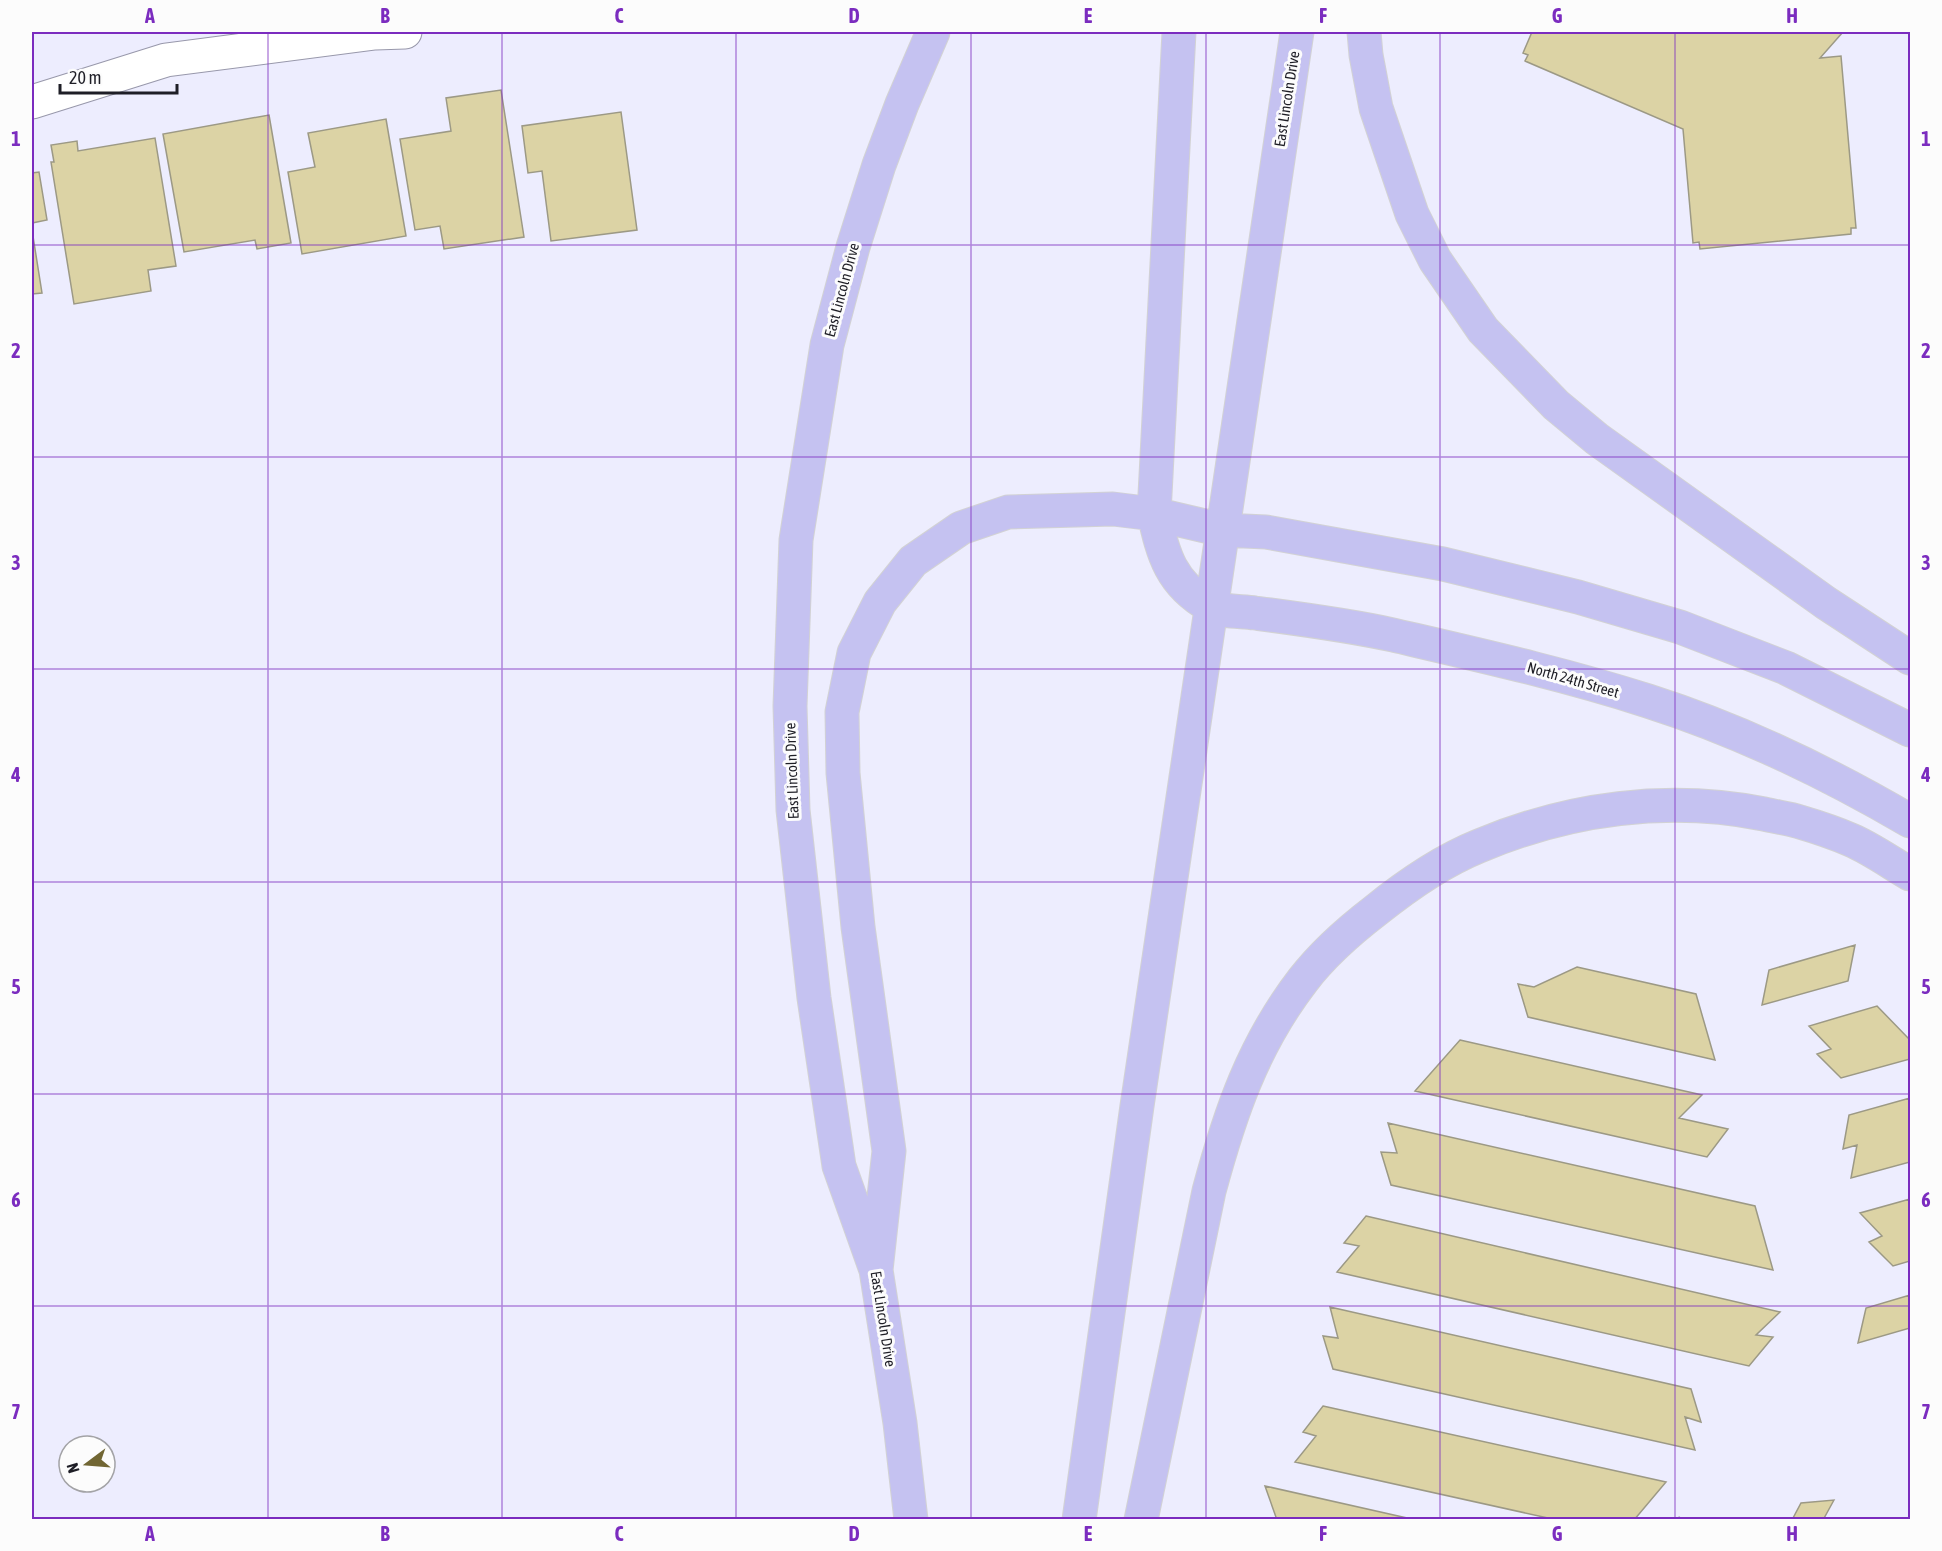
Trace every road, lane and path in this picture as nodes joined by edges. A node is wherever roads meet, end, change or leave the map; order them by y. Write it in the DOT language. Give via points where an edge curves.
graph roads {
  1 [pos="405,32"];
  2 [pos="933,32"];
  3 [pos="1179,32"];
  4 [pos="1297,32"];
  5 [pos="1364,32"];
  6 [pos="32,102"];
  7 [pos="1154,514"];
  8 [pos="1222,530"];
  9 [pos="1213,607"];
  10 [pos="1911,658"];
  11 [pos="1911,730"];
  12 [pos="1911,821"];
  13 [pos="1911,874"];
  14 [pos="876,1270"];
  15 [pos="911,1520"];
  16 [pos="1079,1520"];
  17 [pos="1141,1520"];
  1 -- 6 [label="street" via="166,60"];
  2 -- 14 [label="main road, East Lincoln Drive" via="902,104 853,247 827,345 796,540 790,706 792,810 814,998 840,1166"];
  3 -- 7 [label="main road"];
  4 -- 8 [label="main road, East Lincoln Drive"];
  5 -- 10 [label="main road" via="1376,108 1412,214 1435,260 1483,330 1556,405 1597,439 1826,603"];
  7 -- 8 [label="main road"];
  7 -- 9 [label="main road" via="1161,548 1171,570 1186,590"];
  7 -- 14 [label="main road" via="1113,509 1008,512 960,528 913,561 880,602 854,653 842,712 843,773 858,927 889,1151"];
  8 -- 9 [label="main road, East Lincoln Drive"];
  8 -- 11 [label="main road" via="1266,532 1356,547 1578,597 1680,627 1786,668"];
  9 -- 12 [label="main road, North 24th Street" via="1379,632 1531,667 1649,701 1743,736"];
  9 -- 16 [label="main road, East Lincoln Drive"];
  13 -- 17 [label="main road" via="1852,840 1797,821 1692,805 1608,809 1566,817 1477,846 1398,893 1365,919 1303,980 1256,1052 1238,1093 1209,1191"];
  14 -- 15 [label="main road, East Lincoln Drive"];
}
